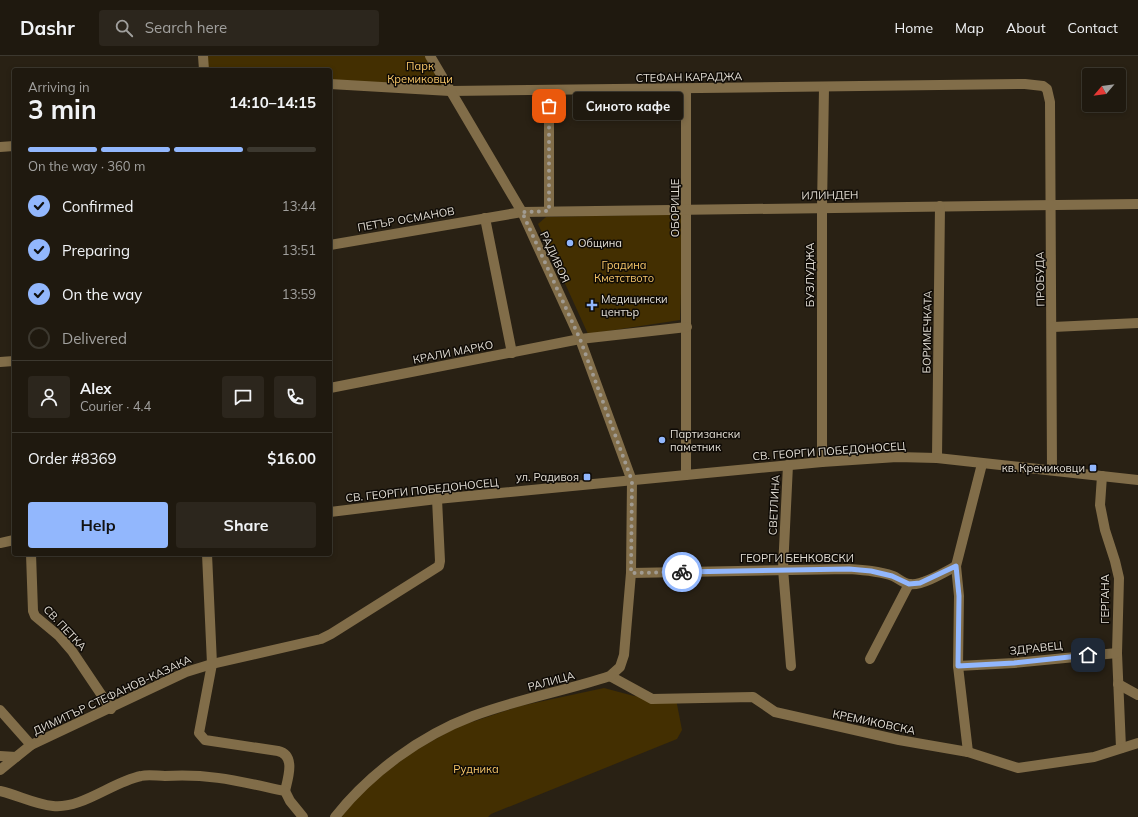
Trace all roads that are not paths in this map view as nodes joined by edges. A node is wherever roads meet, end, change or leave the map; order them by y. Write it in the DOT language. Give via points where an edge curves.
graph roads {
  1 [pos="203,56"];
  2 [pos="430,56"];
  3 [pos="204,68"];
  4 [pos="332,84"];
  5 [pos="824,88"];
  6 [pos="1047,88"];
  7 [pos="686,89"];
  8 [pos="450,91"];
  9 [pos="549,91"];
  10 [pos="12,146"];
  11 [pos="0,147"];
  12 [pos="1138,204"];
  13 [pos="1050,205"];
  14 [pos="940,206"];
  15 [pos="822,207"];
  16 [pos="688,210"];
  17 [pos="549,211"];
  18 [pos="522,212"];
  19 [pos="485,218"];
  20 [pos="332,244"];
  21 [pos="1138,323"];
  22 [pos="687,327"];
  23 [pos="1052,327"];
  24 [pos="580,339"];
  25 [pos="512,353"];
  26 [pos="12,361"];
  27 [pos="0,362"];
  28 [pos="332,388"];
  29 [pos="937,458"];
  30 [pos="822,462"];
  31 [pos="982,464"];
  32 [pos="788,465"];
  33 [pos="1052,470"];
  34 [pos="686,475"];
  35 [pos="1102,476"];
  36 [pos="1138,480"];
  37 [pos="632,481"];
  38 [pos="437,499"];
  39 [pos="332,512"];
  40 [pos="12,540"];
  41 [pos="0,543"];
  42 [pos="31,556"];
  43 [pos="207,556"];
  44 [pos="956,566"];
  45 [pos="783,569"];
  46 [pos="631,573"];
  47 [pos="909,584"];
  48 [pos="1117,653"];
  49 [pos="870,659"];
  50 [pos="212,664"];
  51 [pos="791,666"];
  52 [pos="958,666"];
  53 [pos="610,676"];
  54 [pos="1118,684"];
  55 [pos="1138,695"];
  56 [pos="111,709"];
  57 [pos="0,710"];
  58 [pos="1138,743"];
  59 [pos="32,745"];
  60 [pos="1121,748"];
  61 [pos="968,752"];
  62 [pos="0,756"];
  63 [pos="16,757"];
  64 [pos="0,770"];
  65 [pos="0,791"];
  66 [pos="285,791"];
  67 [pos="303,817"];
  68 [pos="335,817"];
  1 -- 3 [label="street"];
  2 -- 8 [label="street, РАДИВОЯ"];
  4 -- 8 [label="street, СТЕФАН КАРАДЖА"];
  5 -- 6 [label="street, СТЕФАН КАРАДЖА" via="1025,84"];
  5 -- 7 [label="street, СТЕФАН КАРАДЖА"];
  5 -- 15 [label="street, БУЗЛУДЖА"];
  6 -- 13 [label="street, ПРОБУДА" via="1050,102"];
  7 -- 9 [label="street, СТЕФАН КАРАДЖА"];
  7 -- 16 [label="street, ОБОРИЩЕ"];
  8 -- 9 [label="street, СТЕФАН КАРАДЖА"];
  8 -- 18 [label="street, РАДИВОЯ"];
  9 -- 17 [label="street"];
  10 -- 11 [label="street"];
  12 -- 13 [label="street, ИЛИНДЕН"];
  13 -- 14 [label="street, ИЛИНДЕН"];
  13 -- 23 [label="street, ПРОБУДА"];
  14 -- 15 [label="street, ИЛИНДЕН"];
  14 -- 29 [label="street, БОРИМЕЧКАТА"];
  15 -- 16 [label="street, ИЛИНДЕН"];
  15 -- 30 [label="street, БУЗЛУДЖА"];
  16 -- 17 [label="street, ИЛИНДЕН"];
  16 -- 22 [label="street, ОБОРИЩЕ"];
  17 -- 18 [label="street, ИЛИНДЕН"];
  18 -- 19 [label="street, ПЕТЪР ОСМАНОВ"];
  18 -- 24 [label="street, РАДИВОЯ"];
  19 -- 20 [label="street, ПЕТЪР ОСМАНОВ"];
  19 -- 25 [label="street"];
  21 -- 23 [label="street"];
  22 -- 24 [label="street"];
  22 -- 34 [label="street, ОБОРИЩЕ"];
  23 -- 33 [label="street, ПРОБУДА"];
  24 -- 25 [label="street, КРАЛИ МАРКО"];
  24 -- 37 [label="street, РАДИВОЯ"];
  25 -- 28 [label="street, КРАЛИ МАРКО"];
  26 -- 27 [label="street"];
  29 -- 30 [label="street, СВ. ГЕОРГИ ПОБЕДОНОСЕЦ"];
  29 -- 31 [label="street, СВ. ГЕОРГИ ПОБЕДОНОСЕЦ"];
  30 -- 32 [label="street, СВ. ГЕОРГИ ПОБЕДОНОСЕЦ"];
  31 -- 33 [label="street, СВ. ГЕОРГИ ПОБЕДОНОСЕЦ"];
  31 -- 44 [label="street"];
  32 -- 34 [label="street, СВ. ГЕОРГИ ПОБЕДОНОСЕЦ"];
  32 -- 45 [label="street, СВЕТЛИНА"];
  33 -- 35 [label="street, СВ. ГЕОРГИ ПОБЕДОНОСЕЦ"];
  34 -- 37 [label="street, СВ. ГЕОРГИ ПОБЕДОНОСЕЦ"];
  35 -- 36 [label="street, СВ. ГЕОРГИ ПОБЕДОНОСЕЦ"];
  35 -- 48 [label="street, ГЕРГАНА" via="1100,505 1105,530 1116,561 1118,578"];
  37 -- 38 [label="street, СВ. ГЕОРГИ ПОБЕДОНОСЕЦ"];
  37 -- 46 [label="street"];
  38 -- 39 [label="street, СВ. ГЕОРГИ ПОБЕДОНОСЕЦ"];
  38 -- 50 [label="street, ДИМИТЪР СТЕФАНОВ-КАЗАКА" via="440,561 436,569 321,639"];
  40 -- 41 [label="street"];
  42 -- 56 [label="street, СВ. ПЕТКА" via="35,616 72,651"];
  43 -- 50 [label="street"];
  44 -- 47 [label="street" via="920,583"];
  44 -- 52 [label="street" via="959,596"];
  45 -- 46 [label="street, ГЕОРГИ БЕНКОВСКИ"];
  45 -- 47 [label="street, ГЕОРГИ БЕНКОВСКИ" via="871,571 892,576"];
  45 -- 51 [label="street, СВЕТЛИНА"];
  46 -- 53 [label="street" via="624,655 620,667"];
  47 -- 49 [label="street"];
  48 -- 52 [label="street, ЗДРАВЕЦ"];
  48 -- 54 [label="street, ГЕРГАНА"];
  50 -- 56 [label="street, ДИМИТЪР СТЕФАНОВ-КАЗАКА" via="186,672"];
  50 -- 66 [label="street" via="200,736 205,740 285,754 290,762"];
  52 -- 61 [label="street"];
  53 -- 61 [label="street, КРЕМИКОВСКА" via="652,699 753,697 774,712 898,740"];
  53 -- 68 [label="street, РАЛИЦА" via="499,707 445,728 379,772 360,788"];
  54 -- 55 [label="street"];
  54 -- 60 [label="street, ГЕРГАНА"];
  56 -- 59 [label="street, ДИМИТЪР СТЕФАНОВ-КАЗАКА"];
  57 -- 59 [label="street"];
  58 -- 60 [label="street, КРЕМИКОВСКА"];
  59 -- 63 [label="street, ДИМИТЪР СТЕФАНОВ-КАЗАКА"];
  60 -- 61 [label="street, КРЕМИКОВСКА" via="1094,757 1018,768"];
  62 -- 63 [label="street"];
  63 -- 64 [label="street, ДИМИТЪР СТЕФАНОВ-КАЗАКА"];
  65 -- 66 [label="street" via="54,806 87,799 121,782 142,776 184,774 224,778"];
  66 -- 67 [label="street"];
}
